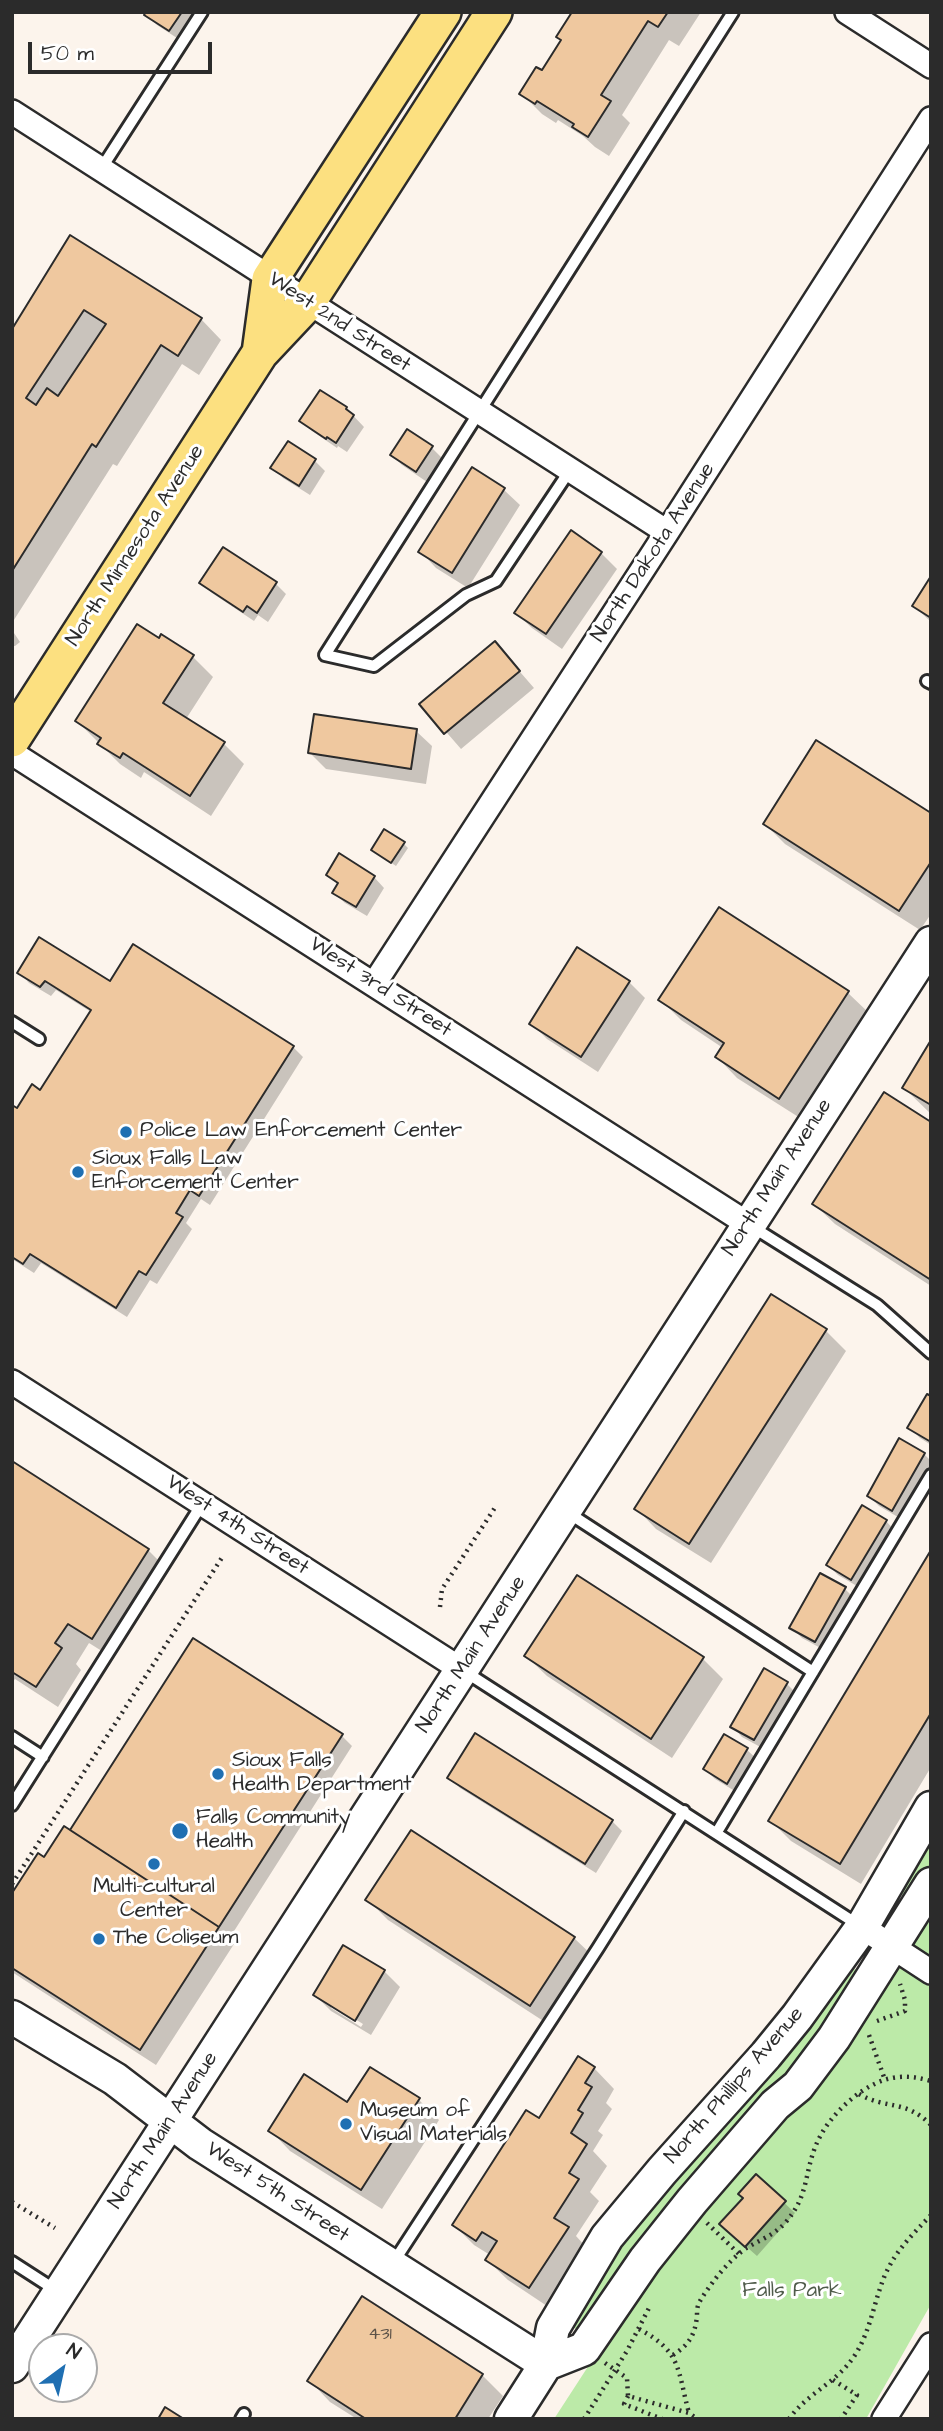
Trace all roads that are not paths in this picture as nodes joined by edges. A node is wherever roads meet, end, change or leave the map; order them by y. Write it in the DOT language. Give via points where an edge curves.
graph roads {
  1 [pos="202,12"];
  2 [pos="443,12"];
  3 [pos="494,12"];
  4 [pos="733,12"];
  5 [pos="847,12"];
  6 [pos="931,66"];
  7 [pos="12,112"];
  8 [pos="931,119"];
  9 [pos="100,169"];
  10 [pos="270,279"];
  11 [pos="307,303"];
  12 [pos="260,353"];
  13 [pos="478,412"];
  14 [pos="570,470"];
  15 [pos="667,533"];
  16 [pos="12,739"];
  17 [pos="12,753"];
  18 [pos="931,943"];
  19 [pos="374,984"];
  20 [pos="12,1022"];
  21 [pos="39,1040"];
  22 [pos="748,1224"];
  23 [pos="931,1353"];
  24 [pos="12,1382"];
  25 [pos="931,1475"];
  26 [pos="202,1504"];
  27 [pos="565,1510"];
  28 [pos="462,1670"];
  29 [pos="813,1672"];
  30 [pos="12,1737"];
  31 [pos="43,1757"];
  32 [pos="12,1805"];
  33 [pos="931,1808"];
  34 [pos="684,1811"];
  35 [pos="717,1832"];
  36 [pos="931,1884"];
  37 [pos="862,1927"];
  38 [pos="893,1947"];
  39 [pos="931,1972"];
  40 [pos="12,2017"];
  41 [pos="170,2121"];
  42 [pos="12,2262"];
  43 [pos="391,2266"];
  44 [pos="60,2293"];
  45 [pos="931,2345"];
  46 [pos="546,2364"];
  47 [pos="12,2366"];
  48 [pos="511,2419"];
  49 [pos="884,2419"];
  1 -- 9 [label="lane"];
  2 -- 10 [label="main road, North Minnesota Avenue"];
  3 -- 11 [label="main road, North Minnesota Avenue"];
  4 -- 13 [label="lane"];
  5 -- 6 [label="street"];
  7 -- 9 [label="street, West 2nd Street"];
  8 -- 15 [label="street, North Dakota Avenue"];
  9 -- 10 [label="street, West 2nd Street"];
  10 -- 11 [label="street, West 2nd Street"];
  10 -- 12 [label="main road, North Minnesota Avenue"];
  11 -- 12 [label="main road, North Minnesota Avenue"];
  11 -- 13 [label="street, West 2nd Street"];
  12 -- 16 [label="main road, North Minnesota Avenue"];
  13 -- 14 [label="street, West 2nd Street"];
  13 -- 14 [label="lane" via="325,655 374,666 466,595 496,581"];
  14 -- 15 [label="street, West 2nd Street"];
  15 -- 19 [label="street, North Dakota Avenue"];
  17 -- 19 [label="street, West 3rd Street"];
  18 -- 22 [label="street, North Main Avenue"];
  19 -- 22 [label="street, West 3rd Street"];
  20 -- 21 [label="lane"];
  22 -- 23 [label="lane" via="877,1305"];
  22 -- 27 [label="street, North Main Avenue"];
  24 -- 26 [label="street, West 4th Street"];
  25 -- 29 [label="lane"];
  26 -- 28 [label="street, West 4th Street"];
  26 -- 31 [label="lane"];
  27 -- 28 [label="street, North Main Avenue"];
  27 -- 29 [label="lane"];
  28 -- 34 [label="lane"];
  28 -- 41 [label="street, North Main Avenue"];
  29 -- 35 [label="lane"];
  30 -- 31 [label="lane"];
  31 -- 32 [label="lane"];
  33 -- 37 [label="street, North Phillips Avenue"];
  34 -- 35 [label="lane"];
  34 -- 43 [label="lane"];
  35 -- 37 [label="lane"];
  36 -- 38 [label="street, North Phillips Avenue"];
  37 -- 38 [label="street"];
  37 -- 46 [label="street, North Phillips Avenue" via="766,2055 607,2237 554,2328"];
  38 -- 39 [label="street"];
  38 -- 46 [label="street, North Phillips Avenue" via="834,2038 797,2086 692,2201 584,2349"];
  40 -- 41 [label="street, West 5th Street" via="115,2079"];
  41 -- 43 [label="street, West 5th Street"];
  41 -- 44 [label="street, North Main Avenue"];
  42 -- 44 [label="lane"];
  43 -- 46 [label="street, West 5th Street"];
  44 -- 47 [label="street, North Main Avenue"];
  45 -- 49 [label="street"];
  46 -- 48 [label="street, North Phillips Avenue"];
}
